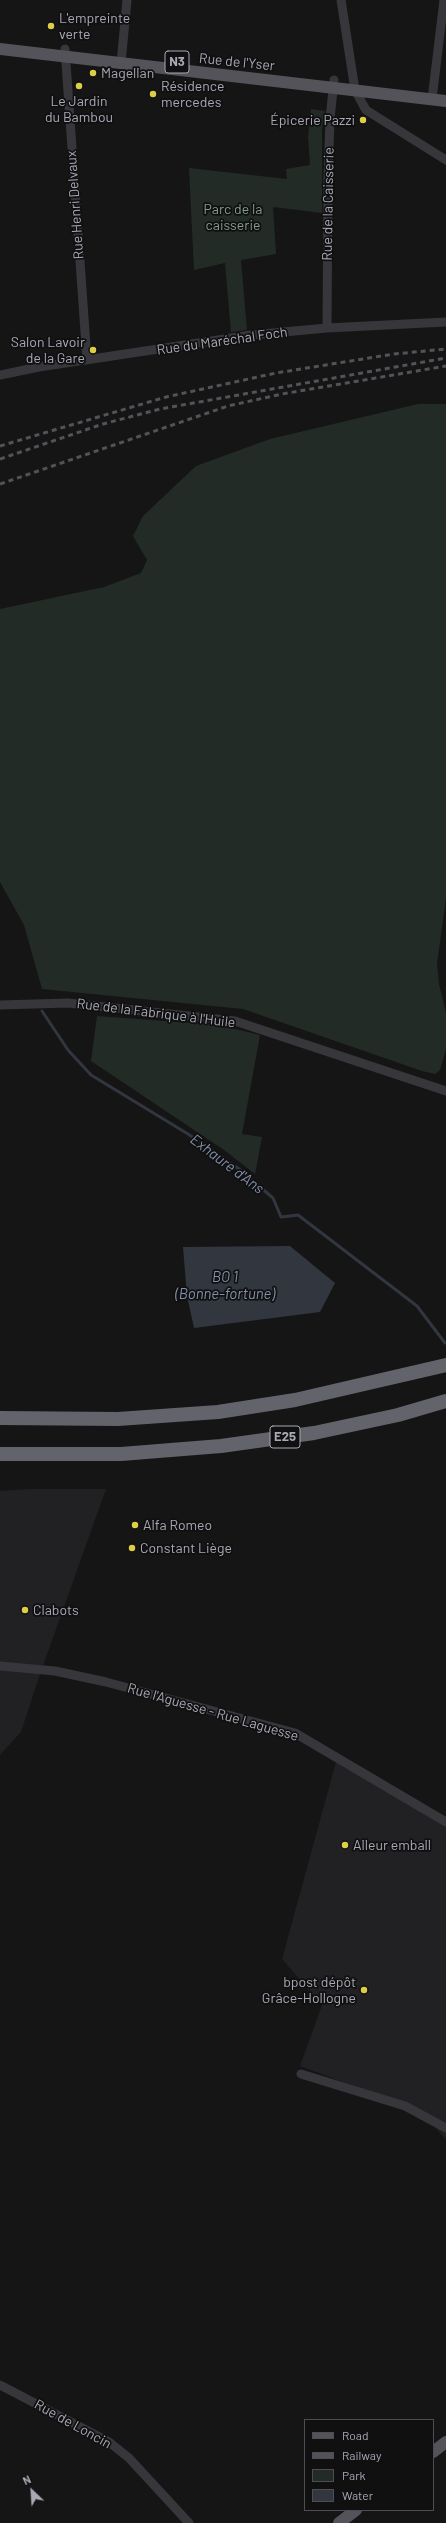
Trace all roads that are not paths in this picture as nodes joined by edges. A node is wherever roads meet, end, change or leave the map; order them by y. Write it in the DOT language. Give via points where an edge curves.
graph roads {
  1 [pos="127,0"];
  2 [pos="341,0"];
  3 [pos="444,0"];
  4 [pos="0,42"];
  5 [pos="0,49"];
  6 [pos="65,53"];
  7 [pos="122,60"];
  8 [pos="334,84"];
  9 [pos="354,86"];
  10 [pos="446,94"];
  11 [pos="433,96"];
  12 [pos="446,101"];
  13 [pos="446,160"];
  14 [pos="446,322"];
  15 [pos="327,328"];
  16 [pos="87,360"];
  17 [pos="0,375"];
  18 [pos="0,1005"];
  19 [pos="445,1089"];
  20 [pos="446,1365"];
  21 [pos="446,1401"];
  22 [pos="0,1418"];
  23 [pos="0,1454"];
  24 [pos="0,1666"];
  25 [pos="446,1822"];
  26 [pos="300,2074"];
  27 [pos="446,2128"];
  28 [pos="0,2385"];
  29 [pos="446,2442"];
  30 [pos="434,2451"];
  31 [pos="355,2511"];
  32 [pos="189,2523"];
  33 [pos="339,2523"];
  1 -- 7 [label="street"];
  2 -- 9 [label="street"];
  3 -- 11 [label="street"];
  4 -- 6 [label="main road, Rue de l'Yser / N3"];
  5 -- 6 [label="main road, Rue de l'Yser / N3"];
  6 -- 7 [label="main road, Rue de l'Yser / N3"];
  6 -- 16 [label="street, Rue Henri Delvaux"];
  7 -- 8 [label="main road, Rue de l'Yser / N3"];
  8 -- 9 [label="main road, Rue de l'Yser / N3"];
  8 -- 15 [label="street, Rue de la Caisserie" via="328,178"];
  9 -- 11 [label="main road, Rue de l'Yser / N3"];
  9 -- 13 [label="street" via="366,110"];
  10 -- 11 [label="main road, Rue de l'Yser / N3"];
  11 -- 12 [label="main road, Rue de l'Yser / N3"];
  14 -- 15 [label="street, Rue du Maréchal Foch"];
  15 -- 16 [label="street, Rue du Maréchal Foch" via="251,334"];
  16 -- 17 [label="street, Rue du Maréchal Foch"];
  18 -- 19 [label="street, Rue de la Fabrique à l'Huile" via="68,1002 236,1021"];
  20 -- 22 [label="highway" via="295,1400 218,1412 118,1419"];
  21 -- 23 [label="highway, E25" via="398,1415 314,1433 221,1446 120,1454"];
  24 -- 25 [label="street, Rue l'Aguesse - Rue Laguesse" via="55,1671 106,1682 294,1733"];
  26 -- 27 [label="street" via="405,2106"];
  28 -- 32 [label="street, Rue de Loncin" via="109,2442 129,2458"];
  29 -- 30 [label="main road"];
  31 -- 33 [label="main road"];
}
